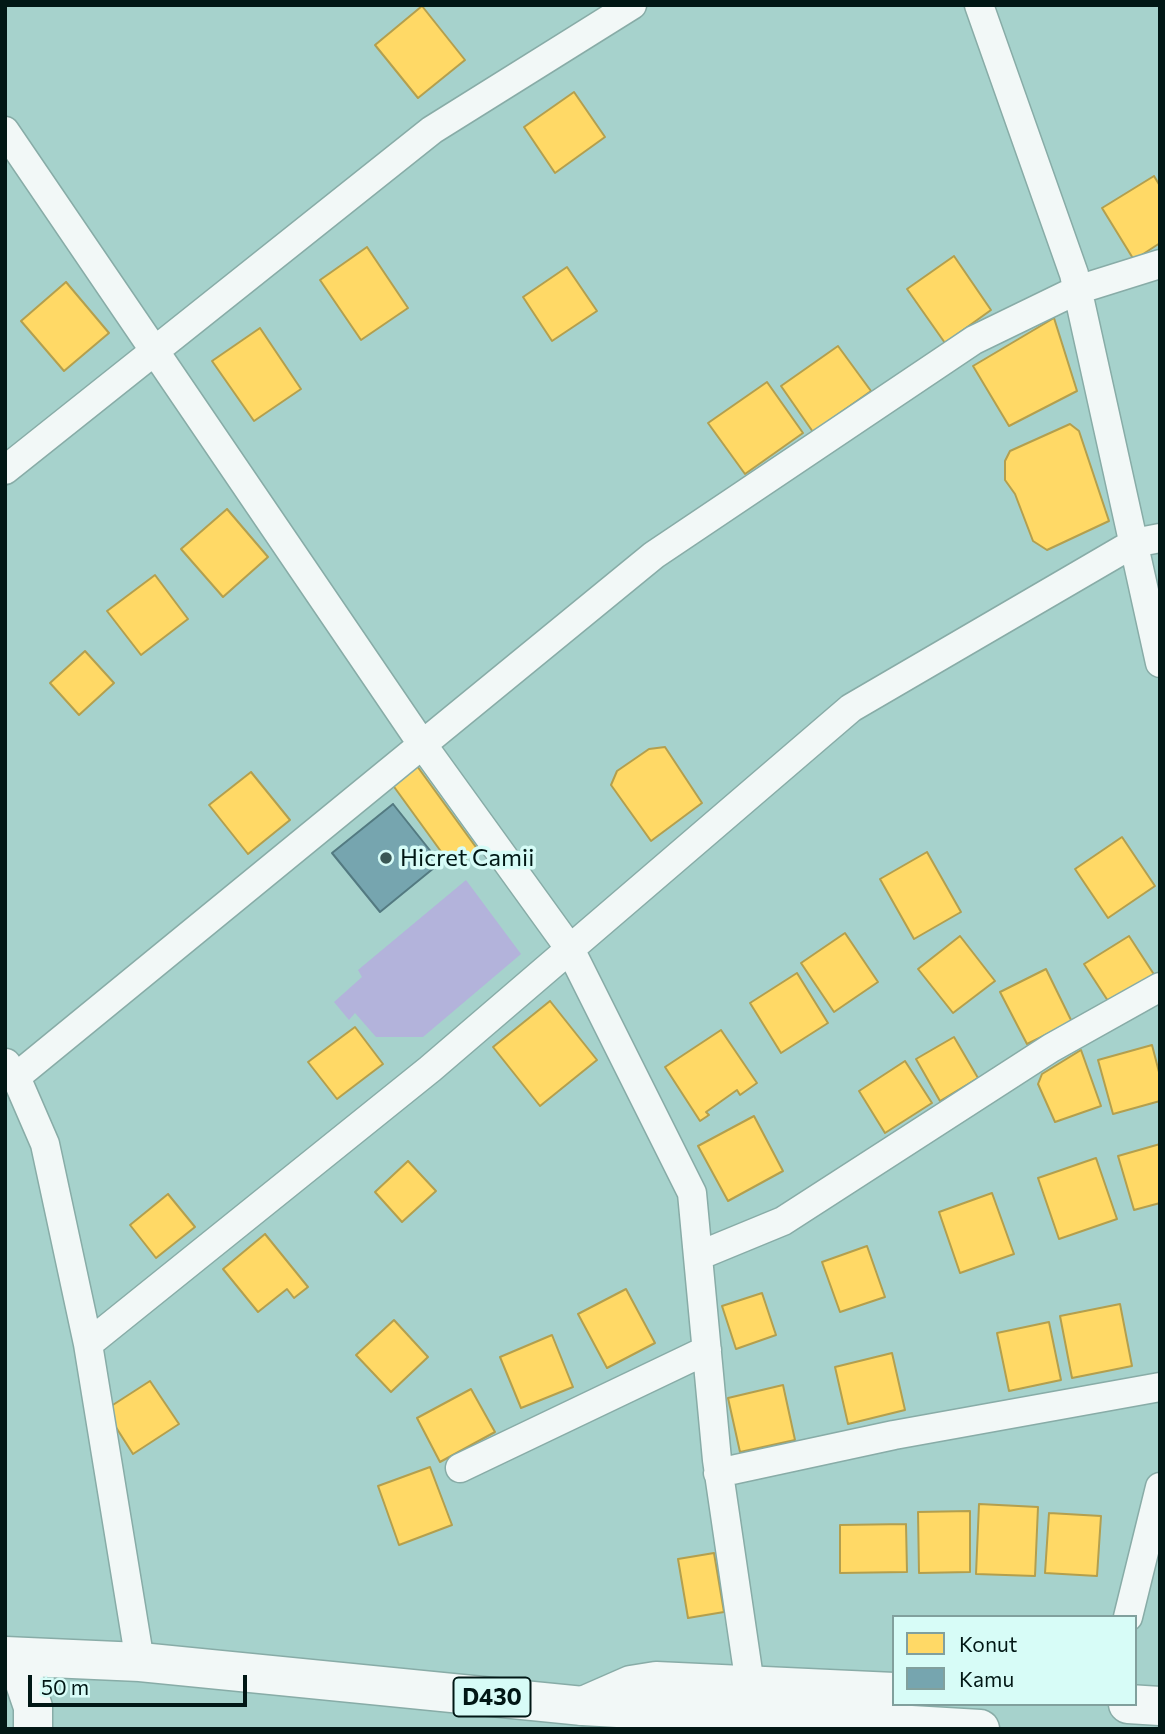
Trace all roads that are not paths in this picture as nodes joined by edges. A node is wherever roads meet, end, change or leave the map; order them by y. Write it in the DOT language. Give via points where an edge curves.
graph roads {
  1 [pos="632,5"];
  2 [pos="979,5"];
  3 [pos="5,131"];
  4 [pos="1160,264"];
  5 [pos="1077,290"];
  6 [pos="155,349"];
  7 [pos="5,470"];
  8 [pos="1147,540"];
  9 [pos="1160,663"];
  10 [pos="422,744"];
  11 [pos="570,948"];
  12 [pos="1160,987"];
  13 [pos="11,1069"];
  14 [pos="698,1256"];
  15 [pos="88,1343"];
  16 [pos="707,1350"];
  17 [pos="1160,1387"];
  18 [pos="460,1468"];
  19 [pos="718,1473"];
  20 [pos="1160,1487"];
  21 [pos="1128,1615"];
  22 [pos="10,1657"];
  23 [pos="139,1662"];
  24 [pos="750,1685"];
  25 [pos="892,1692"];
  26 [pos="1137,1705"];
  27 [pos="583,1706"];
  28 [pos="1160,1706"];
  29 [pos="33,1729"];
  30 [pos="980,1729"];
  1 -- 6 [label="street" via="432,130"];
  2 -- 5 [label="street"];
  3 -- 6 [label="street"];
  4 -- 5 [label="street"];
  5 -- 8 [label="street"];
  5 -- 10 [label="street" via="974,340 654,555"];
  6 -- 7 [label="street"];
  6 -- 10 [label="street"];
  8 -- 9 [label="street"];
  8 -- 11 [label="street" via="851,708"];
  10 -- 11 [label="street"];
  10 -- 13 [label="street"];
  11 -- 14 [label="street" via="692,1193"];
  11 -- 15 [label="street" via="430,1069"];
  12 -- 14 [label="street" via="1051,1048 783,1221"];
  13 -- 15 [label="street" via="45,1144"];
  14 -- 16 [label="street"];
  15 -- 23 [label="street"];
  16 -- 18 [label="street"];
  16 -- 19 [label="street"];
  17 -- 19 [label="street" via="894,1435"];
  19 -- 24 [label="street"];
  20 -- 21 [label="street"];
  22 -- 23 [label="main road, D430"];
  22 -- 29 [label="main road" via="33,1707"];
  23 -- 27 [label="main road, D430"];
  24 -- 25 [label="main road"];
  24 -- 27 [label="main road" via="643,1682"];
  26 -- 28 [label="main road"];
  27 -- 30 [label="main road, D430"];
}
